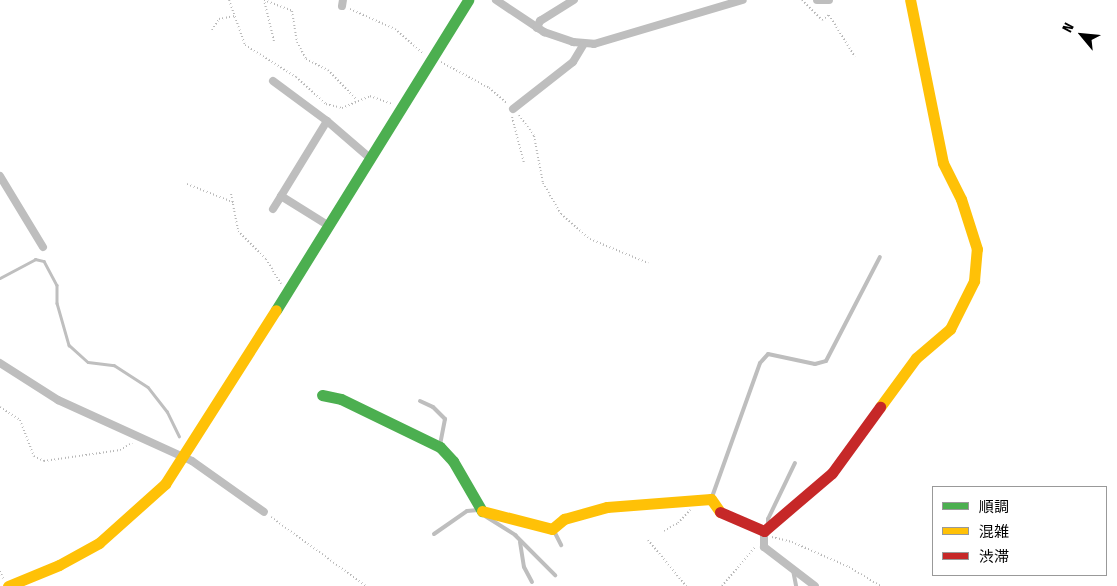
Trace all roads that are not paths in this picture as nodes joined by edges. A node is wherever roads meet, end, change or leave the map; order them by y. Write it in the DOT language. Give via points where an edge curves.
graph roads {
  1 [pos="468,0"];
  2 [pos="496,0"];
  3 [pos="574,0"];
  4 [pos="743,0"];
  5 [pos="817,0"];
  6 [pos="829,0"];
  7 [pos="910,0"];
  8 [pos="537,28"];
  9 [pos="584,44"];
  10 [pos="273,81"];
  11 [pos="513,109"];
  12 [pos="327,121"];
  13 [pos="371,159"];
  14 [pos="0,176"];
  15 [pos="281,196"];
  16 [pos="273,209"];
  17 [pos="329,226"];
  18 [pos="43,247"];
  19 [pos="880,257"];
  20 [pos="0,363"];
  21 [pos="322,395"];
  22 [pos="420,400"];
  23 [pos="440,447"];
  24 [pos="183,457"];
  25 [pos="795,463"];
  26 [pos="711,499"];
  27 [pos="480,510"];
  28 [pos="264,512"];
  29 [pos="552,529"];
  30 [pos="766,530"];
  31 [pos="434,534"];
  32 [pos="520,542"];
  33 [pos="560,545"];
  34 [pos="793,570"];
  35 [pos="555,575"];
  36 [pos="532,582"];
  37 [pos="8,586"];
  38 [pos="796,586"];
  39 [pos="814,586"];
  1 -- 13 [label="street"];
  2 -- 8 [label="street"];
  3 -- 8 [label="street" via="540,21"];
  4 -- 9 [label="street" via="594,44"];
  5 -- 6 [label="street"];
  7 -- 30 [label="street" via="943,163 961,199 976,248 974,281 950,329 916,358 832,473"];
  8 -- 9 [label="street"];
  9 -- 11 [label="street" via="573,62"];
  10 -- 12 [label="street"];
  12 -- 13 [label="street"];
  12 -- 15 [label="street"];
  13 -- 17 [label="street"];
  14 -- 18 [label="street"];
  15 -- 16 [label="street"];
  15 -- 17 [label="street"];
  17 -- 24 [label="street"];
  19 -- 26 [label="lane" via="826,361 815,364 768,354 760,363"];
  20 -- 24 [label="street" via="58,400"];
  21 -- 23 [label="street" via="341,399"];
  22 -- 23 [label="lane" via="433,406 445,419"];
  23 -- 27 [label="street" via="453,461"];
  24 -- 28 [label="street" via="216,481 251,500"];
  24 -- 37 [label="street" via="165,484 107,538 59,565"];
  25 -- 30 [label="lane" via="768,519"];
  26 -- 29 [label="street" via="607,507 564,519"];
  26 -- 30 [label="street" via="720,512"];
  27 -- 29 [label="street"];
  27 -- 31 [label="lane" via="467,511"];
  27 -- 32 [label="lane"];
  29 -- 33 [label="lane"];
  30 -- 34 [label="street" via="764,547"];
  32 -- 35 [label="lane"];
  32 -- 36 [label="lane" via="524,567"];
  34 -- 38 [label="lane"];
  34 -- 39 [label="street"];
}
